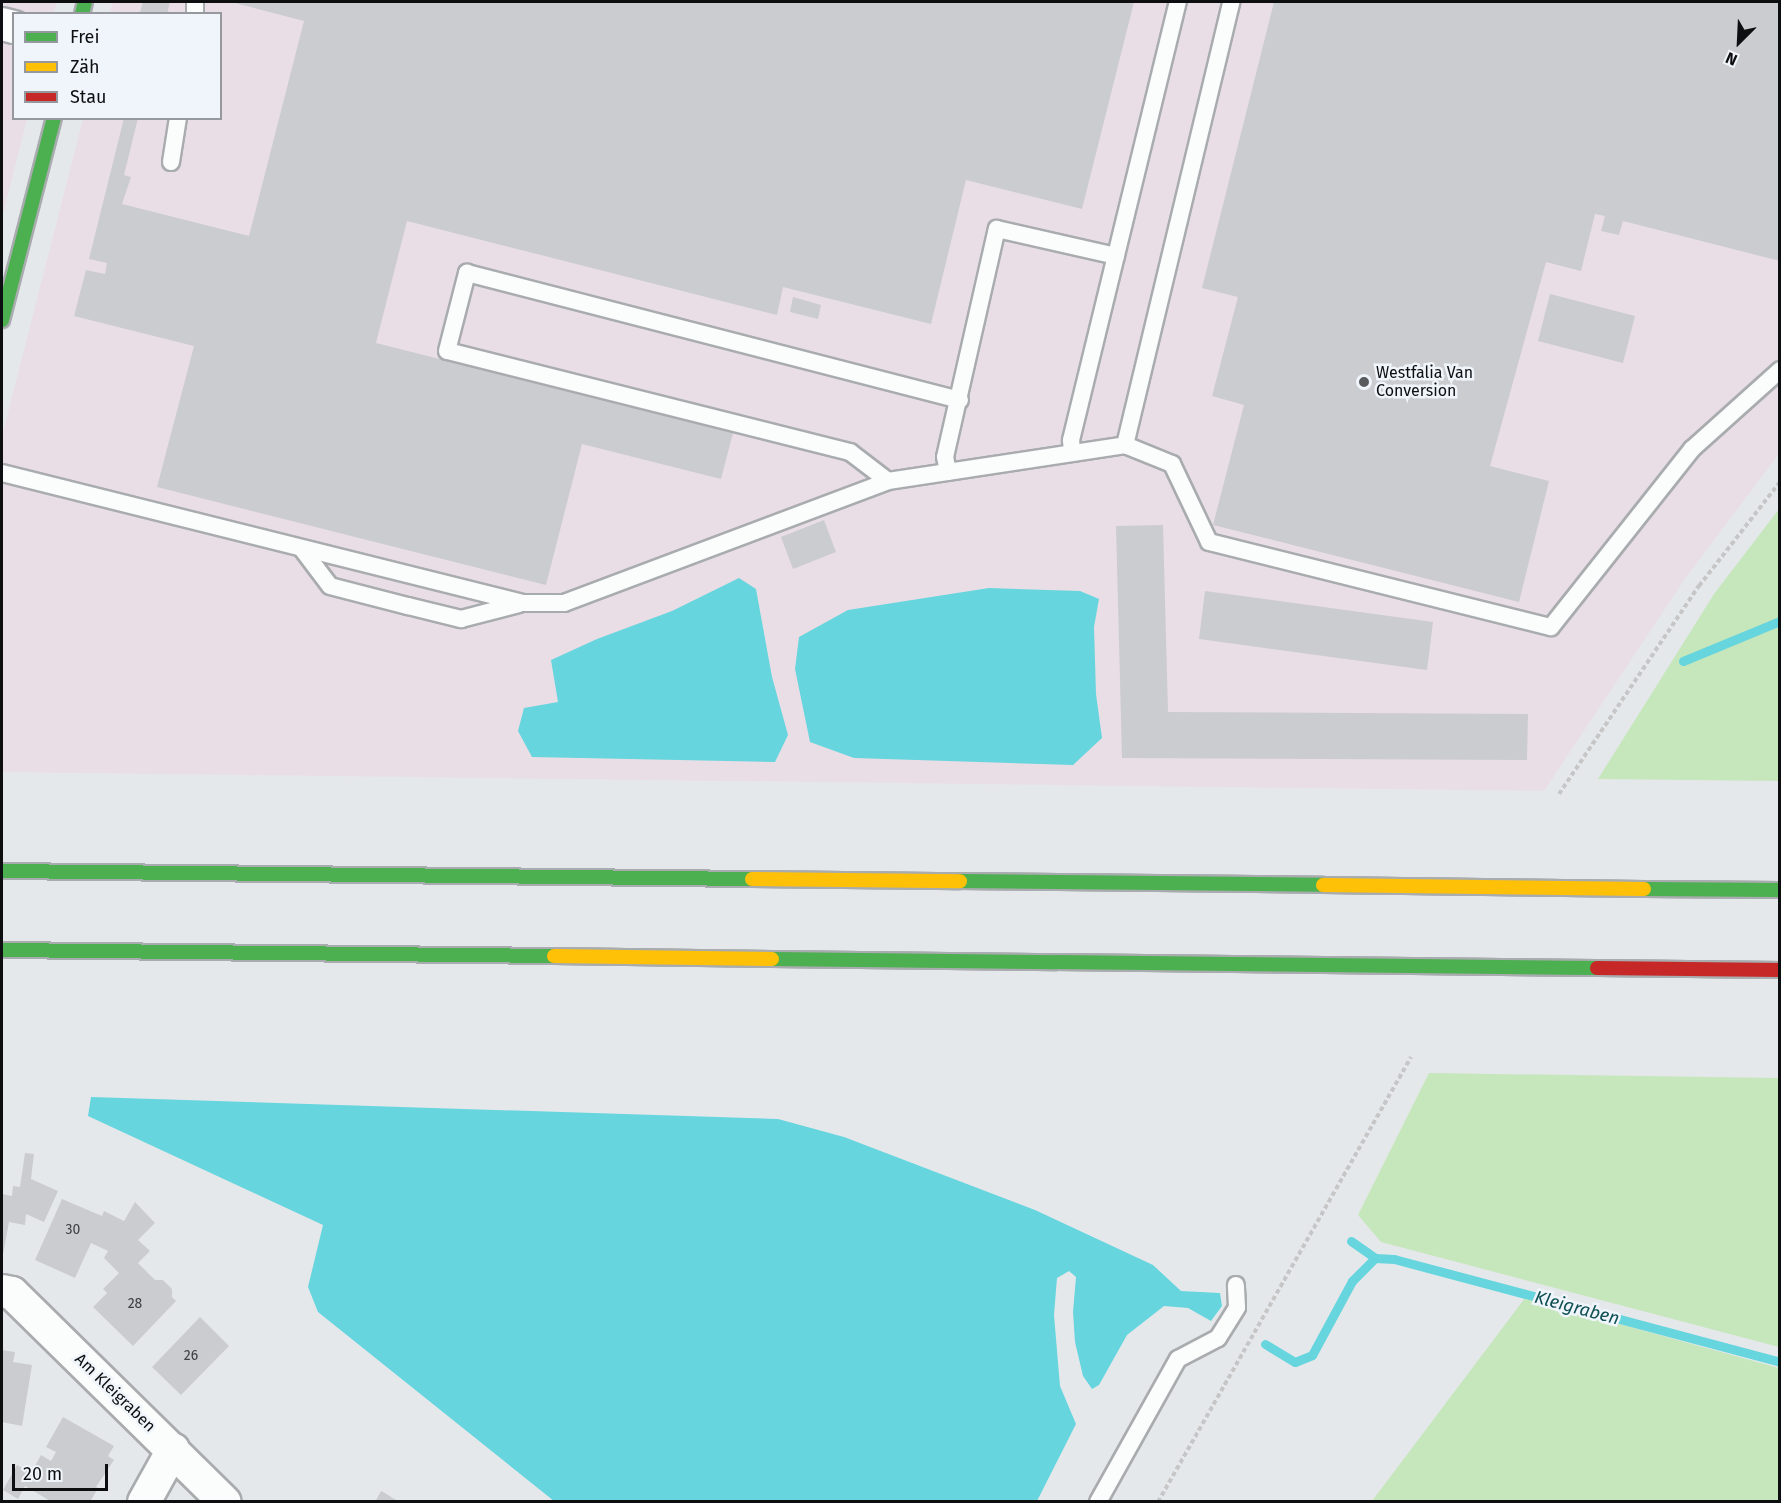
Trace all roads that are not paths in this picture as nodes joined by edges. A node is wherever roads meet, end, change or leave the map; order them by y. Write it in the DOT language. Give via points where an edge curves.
graph roads {
  1 [pos="1178,2"];
  2 [pos="1231,2"];
  3 [pos="53,120"];
  4 [pos="178,120"];
  5 [pos="171,162"];
  6 [pos="1116,256"];
  7 [pos="2,320"];
  8 [pos="1779,370"];
  9 [pos="960,400"];
  10 [pos="1125,445"];
  11 [pos="1072,453"];
  12 [pos="948,472"];
  13 [pos="2,473"];
  14 [pos="888,481"];
  15 [pos="302,549"];
  16 [pos="523,603"];
  17 [pos="2,871"];
  18 [pos="1779,890"];
  19 [pos="2,950"];
  20 [pos="1779,970"];
  21 [pos="1236,1285"];
  22 [pos="2,1291"];
  23 [pos="174,1450"];
  24 [pos="144,1502"];
  25 [pos="225,1502"];
  26 [pos="1098,1502"];
  1 -- 6 [label="lane"];
  2 -- 10 [label="lane"];
  3 -- 7 [label="main road"];
  4 -- 5 [label="lane"];
  6 -- 9 [label="lane" via="997,229"];
  6 -- 11 [label="lane" via="1071,440"];
  8 -- 10 [label="lane" via="1692,449 1551,627 1209,542 1172,464"];
  9 -- 12 [label="lane" via="945,457"];
  9 -- 14 [label="lane" via="467,273 447,351 850,452"];
  10 -- 11 [label="lane"];
  11 -- 12 [label="lane"];
  12 -- 14 [label="lane"];
  13 -- 15 [label="lane"];
  14 -- 16 [label="lane" via="564,603"];
  15 -- 16 [label="lane"];
  15 -- 16 [label="lane" via="330,586 461,619"];
  17 -- 18 [label="main road"];
  19 -- 20 [label="main road"];
  21 -- 26 [label="lane" via="1237,1307 1218,1338 1178,1359"];
  22 -- 23 [label="street, Am Kleigraben" via="12,1293"];
  23 -- 24 [label="street"];
  23 -- 25 [label="street, Am Kleigraben"];
}
